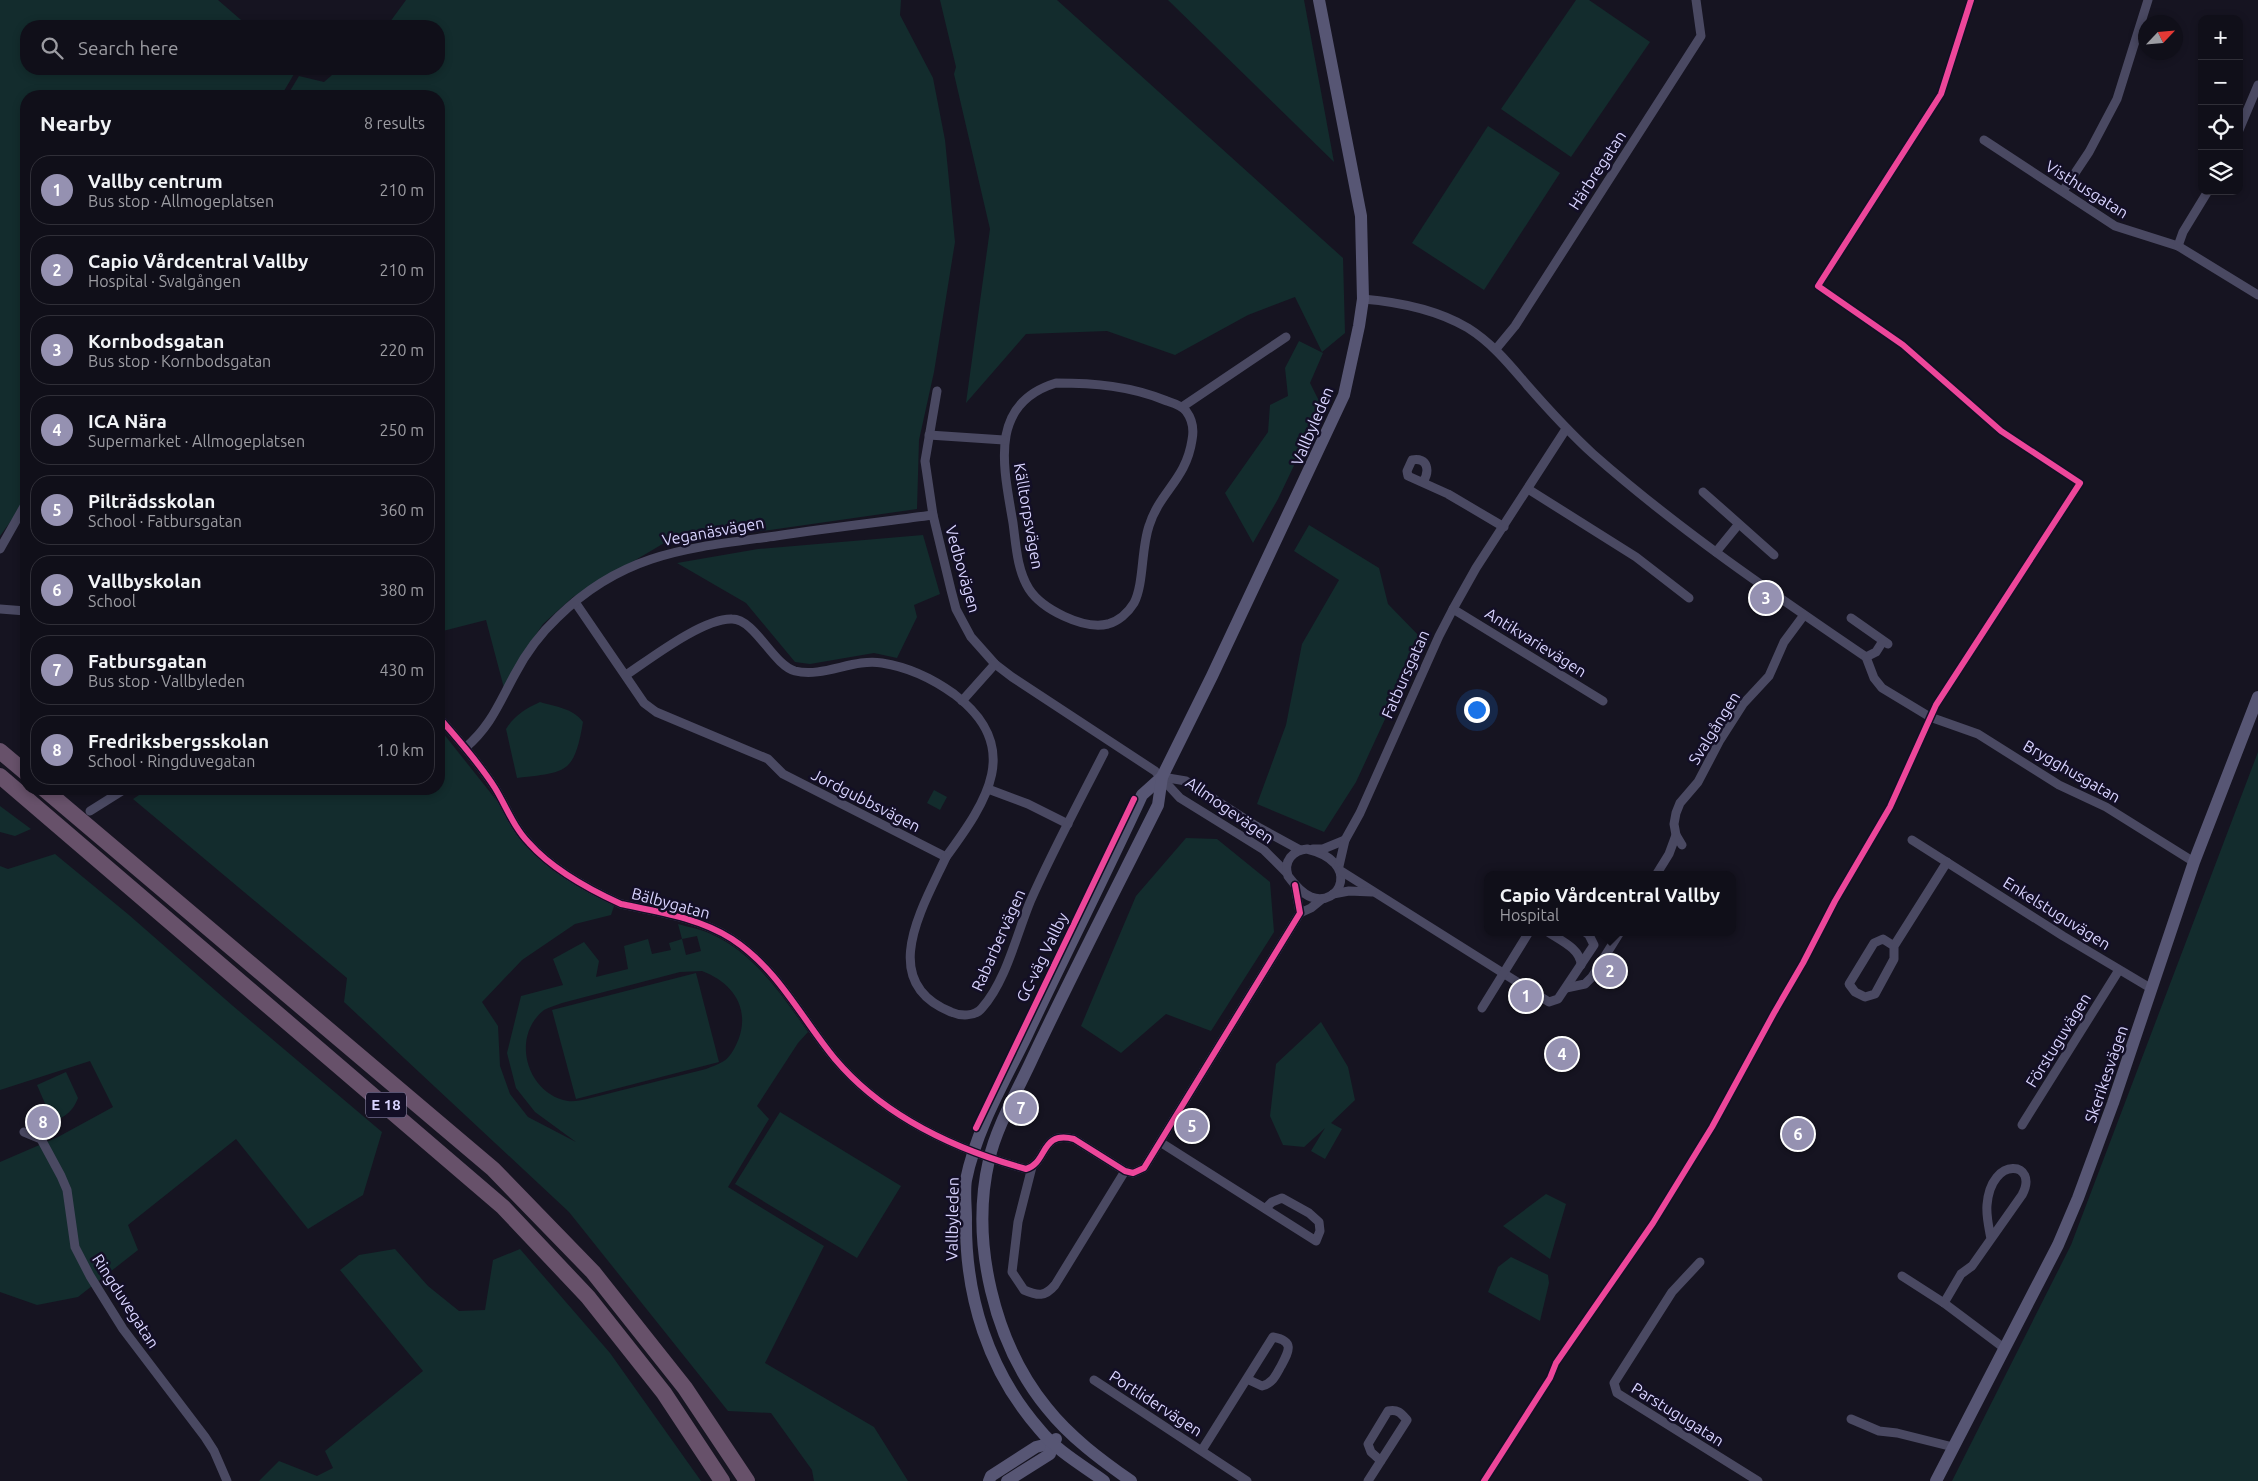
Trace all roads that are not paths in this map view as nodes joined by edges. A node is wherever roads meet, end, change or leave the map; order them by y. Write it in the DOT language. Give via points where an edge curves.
graph roads {
  1 [pos="1318,0"];
  2 [pos="1696,0"];
  3 [pos="2148,0"];
  4 [pos="2258,85"];
  5 [pos="2243,121"];
  6 [pos="1984,140"];
  7 [pos="2063,191"];
  8 [pos="2206,195"];
  9 [pos="2178,246"];
  10 [pos="2258,295"];
  11 [pos="1363,299"];
  12 [pos="1286,337"];
  13 [pos="1496,349"];
  14 [pos="938,391"];
  15 [pos="1182,407"];
  16 [pos="1566,429"];
  17 [pos="929,435"];
  18 [pos="1004,440"];
  19 [pos="1423,482"];
  20 [pos="1528,489"];
  21 [pos="1703,492"];
  22 [pos="20,514"];
  23 [pos="933,515"];
  24 [pos="1738,525"];
  25 [pos="1504,527"];
  26 [pos="0,549"];
  27 [pos="1716,552"];
  28 [pos="1774,555"];
  29 [pos="1689,598"];
  30 [pos="575,602"];
  31 [pos="0,609"];
  32 [pos="1453,609"];
  33 [pos="20,611"];
  34 [pos="1804,615"];
  35 [pos="1851,618"];
  36 [pos="1866,657"];
  37 [pos="995,664"];
  38 [pos="626,675"];
  39 [pos="2258,697"];
  40 [pos="962,701"];
  41 [pos="1603,701"];
  42 [pos="445,726"];
  43 [pos="465,748"];
  44 [pos="0,751"];
  45 [pos="1104,753"];
  46 [pos="20,768"];
  47 [pos="0,776"];
  48 [pos="1162,777"];
  49 [pos="988,789"];
  50 [pos="20,793"];
  51 [pos="22,795"];
  52 [pos="51,795"];
  53 [pos="115,795"];
  54 [pos="90,811"];
  55 [pos="1068,824"];
  56 [pos="1676,835"];
  57 [pos="1345,840"];
  58 [pos="1912,840"];
  59 [pos="1682,845"];
  60 [pos="1304,850"];
  61 [pos="946,857"];
  62 [pos="1947,862"];
  63 [pos="2194,862"];
  64 [pos="1340,869"];
  65 [pos="1658,871"];
  66 [pos="1286,872"];
  67 [pos="1295,885"];
  68 [pos="1372,892"];
  69 [pos="1333,894"];
  70 [pos="1322,899"];
  71 [pos="1300,912"];
  72 [pos="1527,936"];
  73 [pos="1554,936"];
  74 [pos="1590,936"];
  75 [pos="1618,936"];
  76 [pos="1894,946"];
  77 [pos="1581,965"];
  78 [pos="2119,970"];
  79 [pos="1503,974"];
  80 [pos="1566,988"];
  81 [pos="2152,988"];
  82 [pos="1482,1008"];
  83 [pos="2022,1125"];
  84 [pos="24,1132"];
  85 [pos="1160,1142"];
  86 [pos="974,1151"];
  87 [pos="989,1159"];
  88 [pos="1032,1168"];
  89 [pos="1124,1170"];
  90 [pos="1264,1208"];
  91 [pos="1991,1239"];
  92 [pos="1700,1262"];
  93 [pos="1902,1276"];
  94 [pos="1944,1303"];
  95 [pos="2004,1348"];
  96 [pos="1247,1379"];
  97 [pos="1094,1380"];
  98 [pos="1851,1419"];
  99 [pos="1032,1420"];
  100 [pos="1065,1429"];
  101 [pos="1052,1443"];
  102 [pos="1954,1447"];
  103 [pos="1202,1450"];
  104 [pos="1026,1452"];
  105 [pos="1381,1460"];
  106 [pos="1244,1480"];
  107 [pos="227,1481"];
  108 [pos="722,1481"];
  109 [pos="747,1481"];
  110 [pos="989,1481"];
  111 [pos="1007,1481"];
  112 [pos="1104,1481"];
  113 [pos="1131,1481"];
  114 [pos="1368,1481"];
  115 [pos="1758,1481"];
  116 [pos="1936,1481"];
  1 -- 11 [label="main road, Vallbyleden" via="1361,216"];
  2 -- 13 [label="street, Härbregatan" via="1701,36 1515,326"];
  3 -- 7 [label="street" via="2117,99 2089,152"];
  4 -- 5 [label="street"];
  6 -- 7 [label="street, Visthusgatan"];
  7 -- 9 [label="street, Visthusgatan" via="2114,226"];
  8 -- 9 [label="street"];
  9 -- 10 [label="street, Visthusgatan"];
  11 -- 13 [label="street" via="1410,306 1449,318 1472,330"];
  11 -- 48 [label="main road, Vallbyleden" via="1344,395"];
  12 -- 15 [label="street"];
  13 -- 16 [label="street"];
  14 -- 17 [label="street, Vedbovägen"];
  15 -- 18 [label="street, Källtorpsvägen" via="1150,394 1107,385 1056,383 1041,387 1021,402"];
  15 -- 18 [label="street, Källtorpsvägen" via="1188,412 1193,432 1187,463 1149,525 1135,600 1121,618 1109,624 1083,622 1054,612 1029,589 1018,560 1004,468"];
  16 -- 20 [label="street, Fatbursgatan"];
  16 -- 27 [label="street"];
  17 -- 18 [label="street"];
  17 -- 23 [label="street, Vedbovägen" via="925,461"];
  19 -- 25 [label="street"];
  20 -- 25 [label="street, Fatbursgatan"];
  20 -- 29 [label="street" via="1636,558"];
  21 -- 24 [label="street"];
  22 -- 26 [label="street"];
  23 -- 30 [label="street, Veganäsvägen" via="674,551 623,570"];
  23 -- 37 [label="street, Vedbovägen" via="956,609 971,637"];
  24 -- 27 [label="street"];
  24 -- 28 [label="street"];
  25 -- 32 [label="street, Fatbursgatan"];
  27 -- 34 [label="street"];
  30 -- 38 [label="street, Jordgubbsvägen"];
  30 -- 43 [label="street, Veganäsvägen" via="543,632 523,661 498,710 481,734"];
  31 -- 33 [label="street"];
  32 -- 41 [label="street, Antikvarievägen"];
  32 -- 57 [label="street, Fatbursgatan"];
  34 -- 36 [label="street"];
  34 -- 56 [label="street, Svalgången" via="1784,642 1769,676 1744,704 1698,782 1680,803 1674,824"];
  35 -- 36 [label="street" via="1885,643"];
  36 -- 63 [label="street, Brygghusgatan" via="1874,678 1882,688 1930,717 1978,734 2059,785 2106,807"];
  37 -- 40 [label="street"];
  37 -- 48 [label="street, Vedbovägen"];
  38 -- 40 [label="street" via="671,644 712,623 733,619 748,626 792,670 806,673 880,662 937,682"];
  38 -- 61 [label="street, Jordgubbsvägen" via="644,703 656,712 768,759 783,774"];
  39 -- 63 [label="main road, Skerikesvägen"];
  40 -- 49 [label="street" via="977,714 987,731 994,758"];
  42 -- 43 [label="street, Bälbygatan"];
  43 -- 86 [label="street, Bälbygatan" via="495,788 527,842 541,856 578,882 621,904 696,922 738,943 774,975 836,1060 861,1086 902,1117"];
  44 -- 46 [label="highway"];
  45 -- 55 [label="street, Rabarbervägen"];
  47 -- 50 [label="highway, E 18"];
  48 -- 60 [label="street, Allmogevägen" via="1186,781 1264,831"];
  48 -- 66 [label="street, Allmogevägen" via="1180,798 1264,850"];
  48 -- 86 [label="main road, Vallbyleden" via="1142,795"];
  48 -- 87 [label="main road, Vallbyleden" via="1158,805 1016,1092"];
  49 -- 55 [label="street"];
  49 -- 61 [label="street" via="971,822"];
  51 -- 108 [label="highway, E 18" via="503,1207 574,1281 605,1319 664,1393"];
  52 -- 109 [label="highway, E 18" via="493,1169 593,1272 685,1388"];
  53 -- 54 [label="street"];
  55 -- 61 [label="street, Rabarbervägen" via="1030,902 994,994 980,1011 961,1016 936,1006 921,992 909,966 910,941 917,919"];
  56 -- 59 [label="street"];
  56 -- 65 [label="street, Svalgången"];
  57 -- 60 [label="street" via="1323,849"];
  57 -- 64 [label="street, Fatbursgatan"];
  58 -- 62 [label="street, Enkelstuguvägen"];
  60 -- 64 [label="street" via="1332,859"];
  60 -- 66 [label="street" via="1291,856"];
  62 -- 76 [label="street"];
  62 -- 78 [label="street, Enkelstuguvägen"];
  63 -- 81 [label="main road, Skerikesvägen"];
  64 -- 68 [label="street"];
  64 -- 69 [label="street" via="1341,882"];
  66 -- 67 [label="street"];
  67 -- 70 [label="street" via="1310,897"];
  67 -- 71 [label="street"];
  68 -- 69 [label="street"];
  68 -- 79 [label="street"];
  69 -- 70 [label="street"];
  70 -- 71 [label="street"];
  71 -- 85 [label="street"];
  72 -- 79 [label="street"];
  73 -- 77 [label="street" via="1578,953"];
  74 -- 77 [label="street" via="1594,945"];
  75 -- 80 [label="street" via="1592,977 1584,984"];
  76 -- 76 [label="street" via="1894,959 1875,994 1865,997 1855,992 1849,984 1874,943 1883,939"];
  77 -- 80 [label="street"];
  78 -- 81 [label="street, Enkelstuguvägen"];
  78 -- 83 [label="street, Förstuguvägen"];
  79 -- 80 [label="street" via="1548,1002 1558,999"];
  79 -- 82 [label="street"];
  81 -- 95 [label="main road, Skerikesvägen" via="2078,1198 2058,1245"];
  84 -- 107 [label="street, Ringduvegatan" via="41,1139 61,1176 67,1190 75,1247 90,1276 136,1347 204,1437"];
  85 -- 89 [label="street" via="1144,1168 1133,1172"];
  85 -- 90 [label="street"];
  86 -- 87 [label="street"];
  86 -- 99 [label="main road, Vallbyleden" via="966,1182 966,1237 967,1264 978,1319 1003,1377"];
  87 -- 88 [label="street"];
  87 -- 100 [label="main road, Vallbyleden" via="984,1226 992,1298 1008,1344 1029,1384"];
  88 -- 89 [label="street" via="1050,1142 1068,1137"];
  88 -- 89 [label="street" via="1018,1222 1012,1272 1024,1290 1042,1295 1055,1285"];
  90 -- 90 [label="street" via="1305,1235 1316,1241 1319,1222 1309,1213 1282,1198"];
  91 -- 91 [label="street" via="2026,1187 2025,1176 2017,1168 2004,1170 1990,1187 1987,1206"];
  91 -- 94 [label="street" via="1972,1266 1962,1274"];
  92 -- 115 [label="street, Parstugugatan" via="1672,1292 1614,1383 1614,1388 1617,1393"];
  93 -- 94 [label="street"];
  94 -- 95 [label="street"];
  95 -- 102 [label="main road, Skerikesvägen"];
  96 -- 96 [label="street, Portlidervägen" via="1273,1337 1288,1344 1289,1352 1273,1380 1262,1386"];
  96 -- 103 [label="street, Portlidervägen"];
  97 -- 103 [label="street, Portlidervägen"];
  98 -- 102 [label="street" via="1879,1431"];
  99 -- 101 [label="main road, Vallbyleden"];
  99 -- 104 [label="main road" via="1033,1439"];
  100 -- 101 [label="main road"];
  100 -- 113 [label="main road, Vallbyleden"];
  101 -- 104 [label="main road"];
  101 -- 111 [label="main road" via="1050,1454"];
  101 -- 112 [label="main road, Vallbyleden"];
  102 -- 116 [label="main road, Skerikesvägen"];
  103 -- 106 [label="street, Portlidervägen"];
  104 -- 110 [label="main road" via="991,1476"];
  105 -- 105 [label="street" via="1371,1452 1368,1444 1388,1412 1400,1411 1407,1420"];
  105 -- 114 [label="street"];
}
